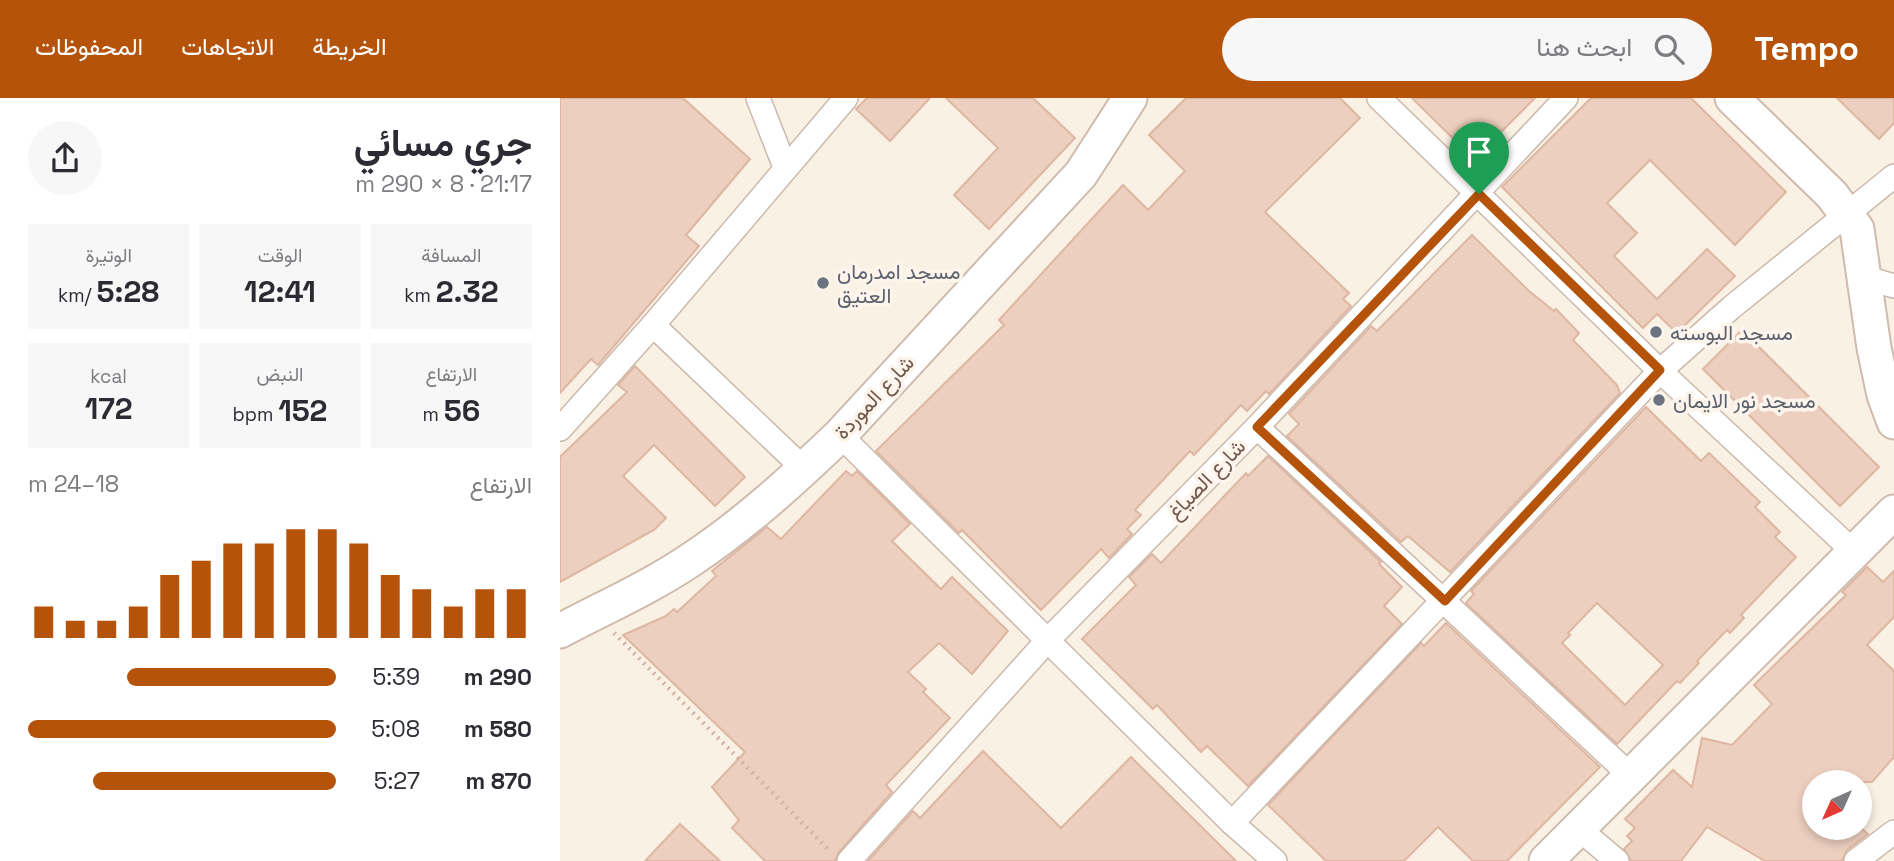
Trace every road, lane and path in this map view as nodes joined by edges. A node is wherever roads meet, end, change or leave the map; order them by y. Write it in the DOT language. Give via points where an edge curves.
graph roads {
  1 [pos="758,98"];
  2 [pos="846,98"];
  3 [pos="1379,98"];
  4 [pos="1566,98"];
  5 [pos="1732,98"];
  6 [pos="1122,102"];
  7 [pos="785,167"];
  8 [pos="1894,176"];
  9 [pos="1479,194"];
  10 [pos="1849,215"];
  11 [pos="1880,282"];
  12 [pos="653,325"];
  13 [pos="1660,370"];
  14 [pos="1894,422"];
  15 [pos="1257,427"];
  16 [pos="560,429"];
  17 [pos="839,435"];
  18 [pos="804,469"];
  19 [pos="1894,512"];
  20 [pos="1853,551"];
  21 [pos="1445,601"];
  22 [pos="594,613"];
  23 [pos="560,631"];
  24 [pos="1047,641"];
  25 [pos="1632,776"];
  26 [pos="1232,823"];
  27 [pos="1578,828"];
  28 [pos="1894,832"];
  29 [pos="840,861"];
  30 [pos="849,861"];
  31 [pos="1275,861"];
  32 [pos="1546,861"];
  33 [pos="1617,861"];
  34 [pos="1856,861"];
  1 -- 7 [label="street"];
  2 -- 7 [label="street"];
  3 -- 9 [label="street"];
  4 -- 9 [label="street, شارع الصياغ"];
  5 -- 10 [label="street"];
  6 -- 17 [label="street, شارع الموردة" via="1081,174"];
  7 -- 12 [label="street"];
  8 -- 10 [label="street"];
  9 -- 13 [label="street"];
  9 -- 15 [label="street, شارع الصياغ"];
  10 -- 11 [label="street"];
  10 -- 13 [label="street"];
  11 -- 14 [label="street" via="1877,360"];
  12 -- 16 [label="street"];
  12 -- 18 [label="street"];
  13 -- 20 [label="street"];
  13 -- 21 [label="street"];
  15 -- 21 [label="street"];
  15 -- 24 [label="street, شارع الصياغ"];
  17 -- 18 [label="street, شارع الموردة"];
  17 -- 24 [label="street"];
  18 -- 22 [label="street, شارع الموردة" via="747,520 689,561"];
  19 -- 20 [label="street"];
  20 -- 25 [label="street"];
  21 -- 25 [label="street"];
  21 -- 26 [label="street"];
  22 -- 23 [label="street, شارع الموردة"];
  22 -- 29 [label="path"];
  24 -- 26 [label="street"];
  24 -- 30 [label="street, شارع الصياغ"];
  25 -- 27 [label="street"];
  26 -- 31 [label="street"];
  27 -- 32 [label="street"];
  27 -- 33 [label="street"];
  28 -- 34 [label="street"];
}
